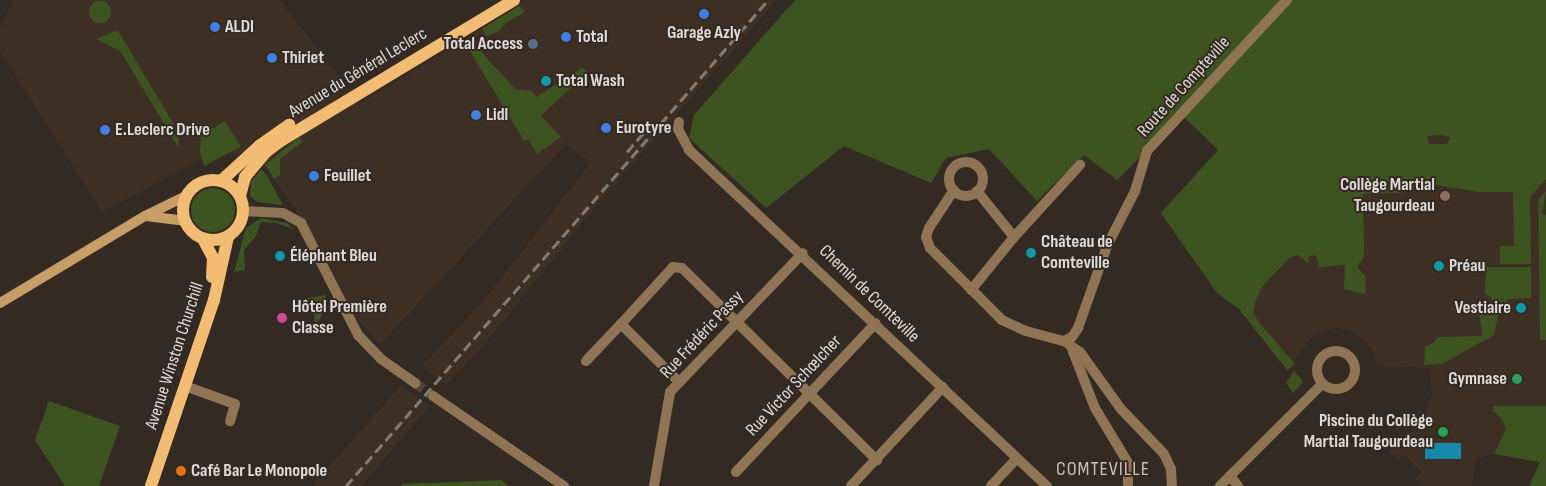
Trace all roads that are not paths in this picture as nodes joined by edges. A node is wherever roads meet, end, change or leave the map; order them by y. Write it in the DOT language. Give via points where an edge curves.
graph roads {
  1 [pos="498,0"];
  2 [pos="514,0"];
  3 [pos="1287,0"];
  4 [pos="679,122"];
  5 [pos="1080,165"];
  6 [pos="222,181"];
  7 [pos="954,190"];
  8 [pos="977,192"];
  9 [pos="186,196"];
  10 [pos="240,196"];
  11 [pos="244,211"];
  12 [pos="145,216"];
  13 [pos="185,221"];
  14 [pos="228,237"];
  15 [pos="1014,237"];
  16 [pos="204,239"];
  17 [pos="803,253"];
  18 [pos="971,290"];
  19 [pos="0,303"];
  20 [pos="735,322"];
  21 [pos="876,323"];
  22 [pos="621,324"];
  23 [pos="1064,341"];
  24 [pos="586,362"];
  25 [pos="678,381"];
  26 [pos="414,383"];
  27 [pos="1322,384"];
  28 [pos="185,386"];
  29 [pos="943,387"];
  30 [pos="809,394"];
  31 [pos="433,396"];
  32 [pos="230,421"];
  33 [pos="1017,458"];
  34 [pos="877,460"];
  35 [pos="736,472"];
  36 [pos="1230,476"];
  37 [pos="1128,484"];
  38 [pos="143,486"];
  39 [pos="151,486"];
  40 [pos="564,486"];
  41 [pos="654,486"];
  42 [pos="851,486"];
  43 [pos="991,486"];
  44 [pos="1047,486"];
  45 [pos="1172,486"];
  46 [pos="1220,486"];
  47 [pos="1238,486"];
  1 -- 6 [label="main road, Avenue du Général Leclerc" via="283,128"];
  2 -- 10 [label="main road, Avenue du Général Leclerc" via="282,140 266,152 245,177"];
  3 -- 23 [label="street, Route de Compteville" via="1147,151 1135,191 1107,246 1078,328 1072,337"];
  4 -- 17 [label="street, Chemin de Comteville" via="678,129 689,150"];
  5 -- 15 [label="street"];
  6 -- 9 [label="main road" via="204,181"];
  6 -- 10 [label="main road" via="233,186"];
  7 -- 8 [label="street" via="967,195"];
  7 -- 8 [label="street" via="951,172 966,162 978,166 982,174 983,182"];
  7 -- 18 [label="street" via="929,228 927,241"];
  8 -- 15 [label="street"];
  9 -- 12 [label="main road"];
  9 -- 13 [label="main road"];
  10 -- 11 [label="main road"];
  11 -- 14 [label="main road" via="240,224"];
  11 -- 26 [label="street" via="278,212 301,224 358,335 380,359"];
  12 -- 13 [label="main road"];
  12 -- 19 [label="main road"];
  13 -- 16 [label="main road" via="192,232"];
  14 -- 16 [label="main road"];
  14 -- 28 [label="main road, Avenue Winston Churchill" via="214,300"];
  15 -- 18 [label="street"];
  16 -- 38 [label="main road, Avenue Winston Churchill" via="213,258 211,280"];
  17 -- 20 [label="street, Rue Frédéric Passy"];
  17 -- 21 [label="street, Chemin de Comteville"];
  18 -- 23 [label="street" via="1009,324"];
  20 -- 22 [label="street" via="682,268 673,268"];
  20 -- 25 [label="street, Rue Frédéric Passy"];
  20 -- 30 [label="street"];
  21 -- 29 [label="street, Chemin de Comteville"];
  21 -- 30 [label="street, Rue Victor Schœlcher"];
  22 -- 24 [label="street"];
  22 -- 25 [label="street"];
  23 -- 37 [label="street" via="1077,356 1102,423 1128,463"];
  23 -- 45 [label="street" via="1089,361 1121,409 1164,454 1171,469"];
  25 -- 41 [label="street, Rue Frédéric Passy" via="666,403"];
  27 -- 36 [label="street"];
  28 -- 32 [label="street" via="235,404"];
  28 -- 39 [label="main road, Avenue Winston Churchill"];
  29 -- 33 [label="street, Chemin de Comteville"];
  29 -- 34 [label="street"];
  30 -- 34 [label="street"];
  30 -- 35 [label="street, Rue Victor Schœlcher"];
  31 -- 40 [label="street"];
  33 -- 43 [label="street"];
  33 -- 44 [label="street, Chemin de Comteville"];
  34 -- 42 [label="street"];
  36 -- 46 [label="street"];
  36 -- 47 [label="street"];
}
